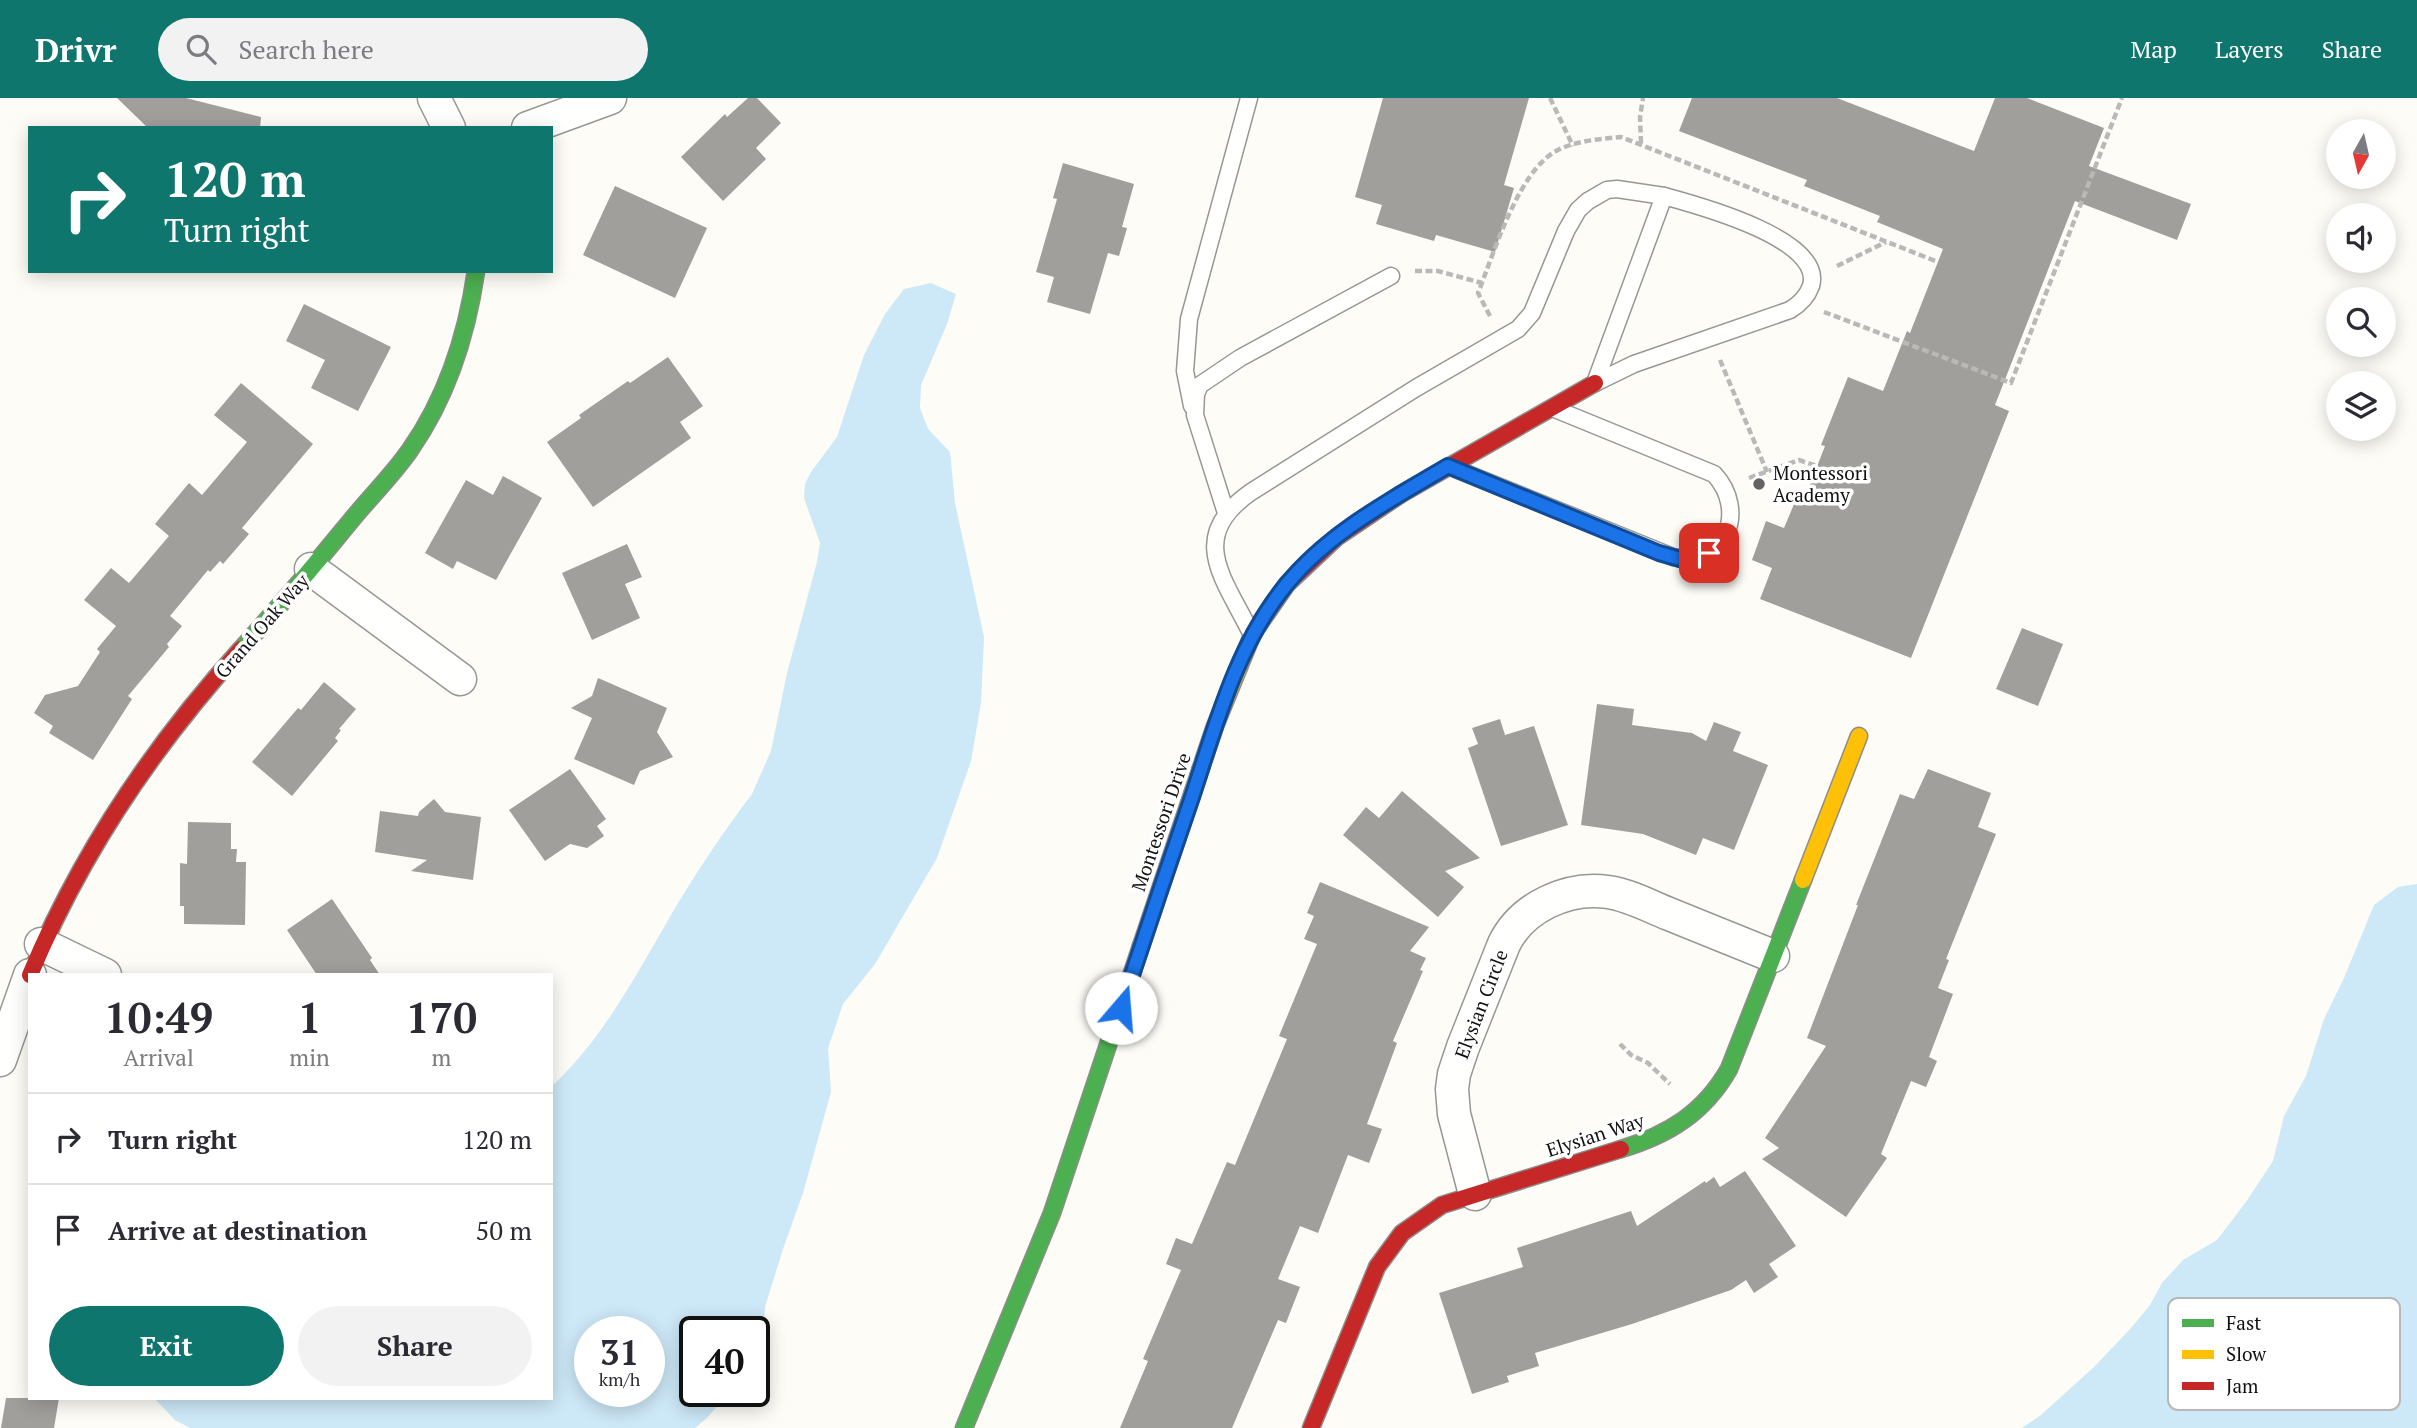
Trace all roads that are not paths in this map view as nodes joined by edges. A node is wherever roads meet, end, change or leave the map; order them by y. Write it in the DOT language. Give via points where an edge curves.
graph roads {
  1 [pos="434,98"];
  2 [pos="610,98"];
  3 [pos="1250,98"];
  4 [pos="448,126"];
  5 [pos="533,126"];
  6 [pos="1664,196"];
  7 [pos="476,273"];
  8 [pos="1391,276"];
  9 [pos="1595,383"];
  10 [pos="1550,407"];
  11 [pos="1195,415"];
  12 [pos="1448,466"];
  13 [pos="1226,513"];
  14 [pos="311,569"];
  15 [pos="1252,634"];
  16 [pos="460,679"];
  17 [pos="1859,736"];
  18 [pos="41,944"];
  19 [pos="1773,956"];
  20 [pos="31,973"];
  21 [pos="101,973"];
  22 [pos="28,981"];
  23 [pos="0,1060"];
  24 [pos="1475,1194"];
  25 [pos="964,1428"];
  26 [pos="1311,1428"];
  1 -- 4 [label="street"];
  2 -- 5 [label="street"];
  3 -- 11 [label="lane" via="1189,319 1185,372"];
  6 -- 9 [label="lane"];
  6 -- 9 [label="lane" via="1698,205 1792,246 1807,260 1812,278 1809,290 1790,310 1634,364"];
  6 -- 13 [label="lane" via="1617,189 1588,201 1566,231 1532,313 1518,329 1263,484"];
  7 -- 14 [label="street, Grand Oak Way" via="469,315 425,427 392,476"];
  8 -- 11 [label="lane" via="1207,378 1196,394"];
  9 -- 10 [label="street, Montessori Drive"];
  10 -- 12 [label="street, Montessori Drive"];
  10 -- 12 [label="lane" via="1714,474 1730,500 1731,516 1723,540 1709,553 1680,559"];
  11 -- 13 [label="lane"];
  12 -- 15 [label="street, Montessori Drive" via="1323,548 1287,584"];
  13 -- 15 [label="lane" via="1216,533 1215,552"];
  14 -- 16 [label="street"];
  14 -- 18 [label="street, Grand Oak Way" via="186,714 127,793 69,887"];
  15 -- 25 [label="street, Montessori Drive" via="1215,726 1052,1213"];
  17 -- 19 [label="street, Elysian Way"];
  18 -- 20 [label="street, Grand Oak Way"];
  18 -- 21 [label="street"];
  19 -- 24 [label="street, Elysian Way" via="1729,1069 1701,1105 1651,1140"];
  19 -- 24 [label="street, Elysian Circle" via="1607,892 1565,895 1532,912 1504,944 1454,1074 1453,1106"];
  22 -- 23 [label="street, Grand Oak Way"];
  24 -- 26 [label="street, Elysian Way" via="1424,1215 1387,1251"];
}
